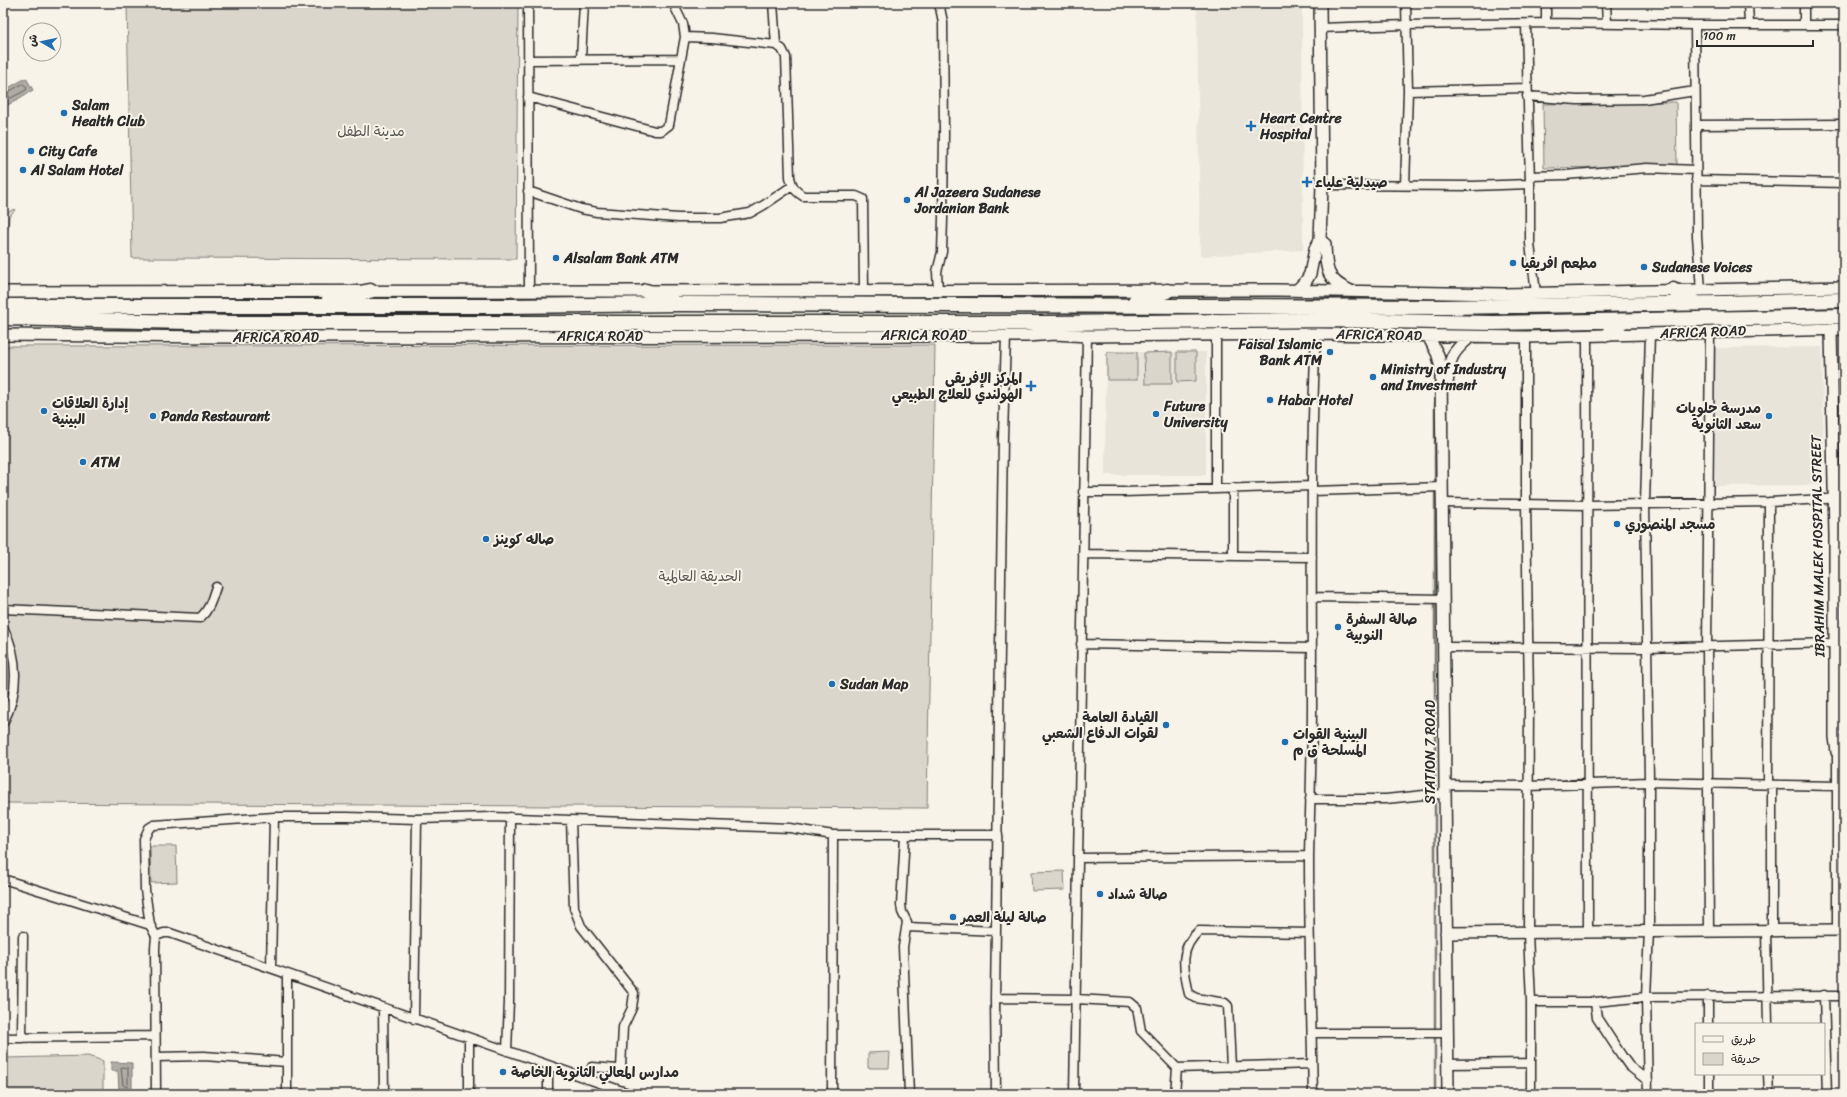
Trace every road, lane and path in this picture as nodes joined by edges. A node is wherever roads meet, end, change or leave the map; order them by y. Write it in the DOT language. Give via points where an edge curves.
graph roads {
  1 [pos="528,3"];
  2 [pos="584,3"];
  3 [pos="673,3"];
  4 [pos="773,3"];
  5 [pos="939,3"];
  6 [pos="1320,3"];
  7 [pos="1406,3"];
  8 [pos="1546,3"];
  9 [pos="1606,3"];
  10 [pos="1748,3"];
  11 [pos="1804,3"];
  12 [pos="1546,23"];
  13 [pos="1526,24"];
  14 [pos="1606,24"];
  15 [pos="1804,24"];
  16 [pos="1406,25"];
  17 [pos="1695,25"];
  18 [pos="1749,25"];
  19 [pos="1844,25"];
  20 [pos="1320,28"];
  21 [pos="685,38"];
  22 [pos="776,45"];
  23 [pos="581,58"];
  24 [pos="681,59"];
  25 [pos="528,60"];
  26 [pos="1408,91"];
  27 [pos="1695,91"];
  28 [pos="1527,92"];
  29 [pos="528,97"];
  30 [pos="1844,124"];
  31 [pos="1696,125"];
  32 [pos="1696,170"];
  33 [pos="1530,180"];
  34 [pos="1696,180"];
  35 [pos="1844,182"];
  36 [pos="1322,185"];
  37 [pos="792,186"];
  38 [pos="1405,186"];
  39 [pos="528,191"];
  40 [pos="1320,240"];
  41 [pos="1844,287"];
  42 [pos="864,290"];
  43 [pos="938,290"];
  44 [pos="1297,290"];
  45 [pos="1673,290"];
  46 [pos="370,291"];
  47 [pos="646,291"];
  48 [pos="1167,291"];
  49 [pos="1353,291"];
  50 [pos="3,292"];
  51 [pos="529,292"];
  52 [pos="1536,293"];
  53 [pos="1698,297"];
  54 [pos="1844,300"];
  55 [pos="680,304"];
  56 [pos="835,304"];
  57 [pos="296,305"];
  58 [pos="866,305"];
  59 [pos="1122,305"];
  60 [pos="3,306"];
  61 [pos="1844,316"];
  62 [pos="3,318"];
  63 [pos="1623,321"];
  64 [pos="563,322"];
  65 [pos="845,322"];
  66 [pos="867,322"];
  67 [pos="1054,328"];
  68 [pos="1830,329"];
  69 [pos="1844,329"];
  70 [pos="1710,332"];
  71 [pos="1216,334"];
  72 [pos="1316,334"];
  73 [pos="1608,334"];
  74 [pos="1650,334"];
  75 [pos="3,335"];
  76 [pos="1587,335"];
  77 [pos="593,336"];
  78 [pos="1006,336"];
  79 [pos="1087,336"];
  80 [pos="1428,336"];
  81 [pos="1470,337"];
  82 [pos="1526,337"];
  83 [pos="1442,410"];
  84 [pos="1443,487"];
  85 [pos="1233,488"];
  86 [pos="1216,489"];
  87 [pos="1312,489"];
  88 [pos="1083,492"];
  89 [pos="1838,498"];
  90 [pos="1708,502"];
  91 [pos="1769,502"];
  92 [pos="1443,503"];
  93 [pos="1526,503"];
  94 [pos="1645,503"];
  95 [pos="1588,505"];
  96 [pos="1083,554"];
  97 [pos="1233,556"];
  98 [pos="1312,557"];
  99 [pos="216,586"];
  100 [pos="1312,597"];
  101 [pos="1444,599"];
  102 [pos="3,609"];
  103 [pos="3,628"];
  104 [pos="1834,643"];
  105 [pos="1081,644"];
  106 [pos="1769,646"];
  107 [pos="1445,647"];
  108 [pos="1588,647"];
  109 [pos="1707,647"];
  110 [pos="1311,648"];
  111 [pos="1528,648"];
  112 [pos="1646,648"];
  113 [pos="3,723"];
  114 [pos="1841,756"];
  115 [pos="1649,782"];
  116 [pos="1587,784"];
  117 [pos="1709,784"];
  118 [pos="1770,784"];
  119 [pos="1528,786"];
  120 [pos="1837,786"];
  121 [pos="1445,790"];
  122 [pos="1310,798"];
  123 [pos="274,817"];
  124 [pos="510,817"];
  125 [pos="417,819"];
  126 [pos="571,820"];
  127 [pos="833,835"];
  128 [pos="998,835"];
  129 [pos="905,836"];
  130 [pos="1309,856"];
  131 [pos="1078,858"];
  132 [pos="3,879"];
  133 [pos="150,925"];
  134 [pos="907,927"];
  135 [pos="1841,930"];
  136 [pos="996,931"];
  137 [pos="1649,931"];
  138 [pos="1709,931"];
  139 [pos="1769,931"];
  140 [pos="1588,932"];
  141 [pos="1309,933"];
  142 [pos="1446,933"];
  143 [pos="1528,933"];
  144 [pos="23,936"];
  145 [pos="156,936"];
  146 [pos="271,968"];
  147 [pos="287,974"];
  148 [pos="1824,995"];
  149 [pos="1708,996"];
  150 [pos="1767,996"];
  151 [pos="1844,996"];
  152 [pos="1646,997"];
  153 [pos="995,998"];
  154 [pos="1076,999"];
  155 [pos="1530,1002"];
  156 [pos="1595,1002"];
  157 [pos="384,1008"];
  158 [pos="414,1019"];
  159 [pos="1708,1023"];
  160 [pos="1768,1023"];
  161 [pos="1825,1023"];
  162 [pos="1825,1028"];
  163 [pos="1312,1033"];
  164 [pos="1447,1033"];
  165 [pos="155,1036"];
  166 [pos="3,1038"];
  167 [pos="22,1038"];
  168 [pos="469,1038"];
  169 [pos="507,1051"];
  170 [pos="156,1057"];
  171 [pos="287,1062"];
  172 [pos="1530,1063"];
  173 [pos="1312,1064"];
  174 [pos="1447,1064"];
  175 [pos="548,1066"];
  176 [pos="1231,1067"];
  177 [pos="1177,1068"];
  178 [pos="1709,1075"];
  179 [pos="1768,1075"];
  180 [pos="587,1079"];
  181 [pos="1648,1081"];
  182 [pos="156,1094"];
  183 [pos="287,1094"];
  184 [pos="384,1094"];
  185 [pos="469,1094"];
  186 [pos="548,1094"];
  187 [pos="630,1094"];
  188 [pos="832,1094"];
  189 [pos="909,1094"];
  190 [pos="996,1094"];
  191 [pos="1074,1094"];
  192 [pos="1175,1094"];
  193 [pos="1313,1094"];
  194 [pos="1448,1094"];
  195 [pos="1531,1094"];
  196 [pos="1648,1094"];
  197 [pos="1709,1094"];
  198 [pos="1768,1094"];
  199 [pos="1827,1094"];
  1 -- 25 [label="street"];
  2 -- 23 [label="street"];
  3 -- 21 [label="street" via="683,24"];
  4 -- 22 [label="street"];
  5 -- 43 [label="street" via="943,22 944,140 942,252 937,272"];
  6 -- 20 [label="street"];
  7 -- 16 [label="street"];
  8 -- 12 [label="street"];
  9 -- 14 [label="street"];
  10 -- 18 [label="street"];
  11 -- 15 [label="street"];
  12 -- 13 [label="street"];
  12 -- 14 [label="street"];
  13 -- 16 [label="street"];
  13 -- 28 [label="street"];
  14 -- 17 [label="street"];
  15 -- 18 [label="street"];
  15 -- 19 [label="street"];
  16 -- 20 [label="street"];
  16 -- 26 [label="street"];
  17 -- 18 [label="street"];
  17 -- 27 [label="street"];
  20 -- 36 [label="street"];
  21 -- 22 [label="street" via="712,38"];
  21 -- 24 [label="street"];
  22 -- 37 [label="street" via="782,49 786,57"];
  23 -- 24 [label="street"];
  23 -- 25 [label="street"];
  24 -- 29 [label="street" via="669,125 661,131"];
  25 -- 29 [label="street"];
  26 -- 28 [label="street"];
  26 -- 38 [label="street"];
  27 -- 28 [label="street" via="1644,99 1577,100"];
  27 -- 31 [label="street"];
  28 -- 33 [label="street"];
  29 -- 39 [label="street"];
  30 -- 31 [label="street"];
  31 -- 32 [label="street"];
  32 -- 33 [label="street" via="1648,168"];
  32 -- 34 [label="street"];
  33 -- 38 [label="street" via="1472,186"];
  33 -- 52 [label="street" via="1530,244"];
  34 -- 35 [label="street"];
  34 -- 53 [label="street"];
  36 -- 38 [label="street"];
  36 -- 40 [label="street"];
  37 -- 39 [label="street" via="750,213 720,218 678,218 597,212"];
  37 -- 42 [label="street" via="803,196 856,196 864,199"];
  39 -- 51 [label="street"];
  40 -- 44 [label="street" via="1315,249 1310,274"];
  40 -- 49 [label="street" via="1325,244 1325,264 1331,277"];
  41 -- 53 [label="street, AFRICA ROAD"];
  42 -- 43 [label="street"];
  42 -- 47 [label="street"];
  43 -- 48 [label="street"];
  44 -- 48 [label="street"];
  44 -- 49 [label="street"];
  45 -- 52 [label="street"];
  45 -- 53 [label="highway"];
  46 -- 50 [label="street"];
  46 -- 51 [label="street"];
  46 -- 57 [label="highway"];
  47 -- 51 [label="street"];
  47 -- 55 [label="highway"];
  48 -- 59 [label="highway"];
  49 -- 52 [label="street"];
  53 -- 54 [label="highway, AFRICA ROAD"];
  53 -- 59 [label="highway, AFRICA ROAD" via="1443,307"];
  55 -- 56 [label="highway, AFRICA ROAD"];
  55 -- 57 [label="highway, AFRICA ROAD"];
  56 -- 58 [label="highway, AFRICA ROAD"];
  56 -- 65 [label="highway"];
  57 -- 60 [label="highway, AFRICA ROAD"];
  58 -- 59 [label="highway, AFRICA ROAD"];
  58 -- 66 [label="highway"];
  61 -- 63 [label="highway, AFRICA ROAD"];
  62 -- 64 [label="highway, AFRICA ROAD" via="235,323"];
  63 -- 67 [label="highway, AFRICA ROAD" via="1494,323 1325,320"];
  63 -- 73 [label="highway"];
  64 -- 65 [label="highway, AFRICA ROAD"];
  64 -- 77 [label="highway"];
  65 -- 66 [label="highway, AFRICA ROAD"];
  66 -- 67 [label="highway, AFRICA ROAD"];
  67 -- 78 [label="street, AFRICA ROAD"];
  67 -- 79 [label="street, AFRICA ROAD"];
  68 -- 69 [label="street, AFRICA ROAD"];
  68 -- 70 [label="street, AFRICA ROAD"];
  68 -- 89 [label="street, IBRAHIM MALEK HOSPITAL STREET"];
  70 -- 74 [label="street, AFRICA ROAD"];
  70 -- 90 [label="street"];
  71 -- 72 [label="street, AFRICA ROAD"];
  71 -- 79 [label="street, AFRICA ROAD"];
  71 -- 86 [label="street"];
  72 -- 80 [label="street, AFRICA ROAD"];
  72 -- 87 [label="street"];
  73 -- 74 [label="street, AFRICA ROAD"];
  73 -- 76 [label="street, AFRICA ROAD"];
  74 -- 94 [label="street"];
  75 -- 77 [label="street, AFRICA ROAD"];
  76 -- 82 [label="street, AFRICA ROAD"];
  76 -- 95 [label="street"];
  77 -- 78 [label="street, AFRICA ROAD"];
  78 -- 128 [label="street"];
  79 -- 88 [label="street"];
  80 -- 81 [label="street, AFRICA ROAD"];
  80 -- 83 [label="street" via="1441,363"];
  81 -- 82 [label="street, AFRICA ROAD"];
  81 -- 83 [label="street" via="1452,356"];
  82 -- 93 [label="street"];
  83 -- 84 [label="street, STATION 7 ROAD"];
  84 -- 87 [label="street"];
  84 -- 92 [label="street, STATION 7 ROAD"];
  85 -- 86 [label="street"];
  85 -- 87 [label="street"];
  85 -- 97 [label="street"];
  86 -- 88 [label="street"];
  87 -- 98 [label="street"];
  88 -- 96 [label="street"];
  89 -- 91 [label="street"];
  89 -- 104 [label="street, IBRAHIM MALEK HOSPITAL STREET"];
  90 -- 91 [label="street"];
  90 -- 94 [label="street"];
  90 -- 109 [label="street"];
  91 -- 106 [label="street"];
  92 -- 93 [label="street"];
  92 -- 101 [label="street, STATION 7 ROAD"];
  93 -- 95 [label="street"];
  93 -- 111 [label="street"];
  94 -- 95 [label="street"];
  94 -- 112 [label="street"];
  95 -- 108 [label="street"];
  96 -- 97 [label="street"];
  96 -- 105 [label="street"];
  97 -- 98 [label="street"];
  98 -- 100 [label="street"];
  99 -- 102 [label="street" via="208,609 200,618"];
  100 -- 101 [label="street"];
  100 -- 110 [label="street"];
  101 -- 107 [label="street, STATION 7 ROAD"];
  103 -- 113 [label="street" via="15,662 12,699"];
  104 -- 106 [label="street"];
  104 -- 114 [label="street, IBRAHIM MALEK HOSPITAL STREET" via="1835,736"];
  105 -- 110 [label="street"];
  105 -- 131 [label="street"];
  106 -- 109 [label="street"];
  106 -- 118 [label="street"];
  107 -- 111 [label="street"];
  107 -- 121 [label="street, STATION 7 ROAD"];
  108 -- 111 [label="street"];
  108 -- 112 [label="street"];
  108 -- 116 [label="street"];
  109 -- 112 [label="street"];
  109 -- 117 [label="street"];
  110 -- 122 [label="street"];
  111 -- 119 [label="street"];
  112 -- 115 [label="street"];
  114 -- 120 [label="street"];
  115 -- 116 [label="street"];
  115 -- 117 [label="street"];
  115 -- 137 [label="street"];
  116 -- 119 [label="street"];
  116 -- 140 [label="street"];
  117 -- 118 [label="street"];
  117 -- 138 [label="street"];
  118 -- 120 [label="street"];
  118 -- 139 [label="street"];
  119 -- 121 [label="street"];
  119 -- 143 [label="street"];
  120 -- 135 [label="street"];
  121 -- 122 [label="street" via="1386,799"];
  121 -- 142 [label="street, STATION 7 ROAD"];
  122 -- 130 [label="street"];
  123 -- 125 [label="street"];
  123 -- 133 [label="street" via="154,825 149,828 144,839 144,865"];
  123 -- 146 [label="street"];
  124 -- 125 [label="street"];
  124 -- 126 [label="street"];
  124 -- 169 [label="street"];
  125 -- 158 [label="street"];
  126 -- 127 [label="street" via="790,828"];
  126 -- 180 [label="street" via="576,915 581,926 634,993 632,1008 623,1027 621,1068 592,1066"];
  127 -- 129 [label="street"];
  127 -- 188 [label="street"];
  128 -- 129 [label="street"];
  128 -- 136 [label="street"];
  129 -- 134 [label="street" via="901,905"];
  130 -- 131 [label="street"];
  130 -- 141 [label="street"];
  131 -- 154 [label="street"];
  132 -- 133 [label="street"];
  133 -- 145 [label="street"];
  134 -- 136 [label="street"];
  134 -- 189 [label="street" via="903,947"];
  135 -- 139 [label="street"];
  136 -- 153 [label="street"];
  137 -- 138 [label="street"];
  137 -- 140 [label="street"];
  137 -- 152 [label="street"];
  138 -- 139 [label="street"];
  139 -- 150 [label="street"];
  140 -- 143 [label="street"];
  141 -- 163 [label="street"];
  141 -- 176 [label="street" via="1199,931 1190,939 1185,952 1184,967 1189,994 1196,998 1225,1002 1228,1006"];
  142 -- 143 [label="street"];
  142 -- 164 [label="street, STATION 7 ROAD"];
  143 -- 155 [label="street"];
  144 -- 167 [label="street"];
  145 -- 146 [label="street" via="170,933"];
  145 -- 165 [label="street"];
  146 -- 147 [label="street"];
  147 -- 157 [label="street"];
  147 -- 171 [label="street"];
  148 -- 150 [label="street"];
  148 -- 151 [label="street"];
  148 -- 161 [label="street"];
  149 -- 150 [label="street"];
  149 -- 152 [label="street"];
  149 -- 159 [label="street"];
  150 -- 160 [label="street"];
  152 -- 156 [label="street"];
  152 -- 181 [label="street"];
  153 -- 154 [label="street"];
  153 -- 190 [label="street"];
  154 -- 177 [label="street" via="1124,1001 1134,1004 1141,1031"];
  154 -- 191 [label="street"];
  155 -- 156 [label="street"];
  155 -- 172 [label="street"];
  156 -- 181 [label="street" via="1597,1018 1622,1056 1629,1066"];
  157 -- 158 [label="street"];
  157 -- 184 [label="street"];
  158 -- 168 [label="street"];
  162 -- 199 [label="street"];
  163 -- 164 [label="street"];
  163 -- 173 [label="street"];
  164 -- 174 [label="street, STATION 7 ROAD"];
  165 -- 167 [label="street"];
  165 -- 170 [label="street"];
  166 -- 167 [label="street"];
  168 -- 169 [label="street"];
  168 -- 185 [label="street"];
  169 -- 175 [label="street"];
  170 -- 171 [label="street" via="204,1056"];
  170 -- 182 [label="street"];
  171 -- 183 [label="street"];
  172 -- 174 [label="street"];
  172 -- 195 [label="street"];
  173 -- 176 [label="street"];
  173 -- 193 [label="street"];
  174 -- 194 [label="street, STATION 7 ROAD"];
  175 -- 180 [label="street"];
  175 -- 186 [label="street"];
  176 -- 177 [label="street"];
  177 -- 192 [label="street"];
  178 -- 197 [label="street"];
  179 -- 198 [label="street"];
  180 -- 187 [label="street"];
  181 -- 196 [label="street"];
}
